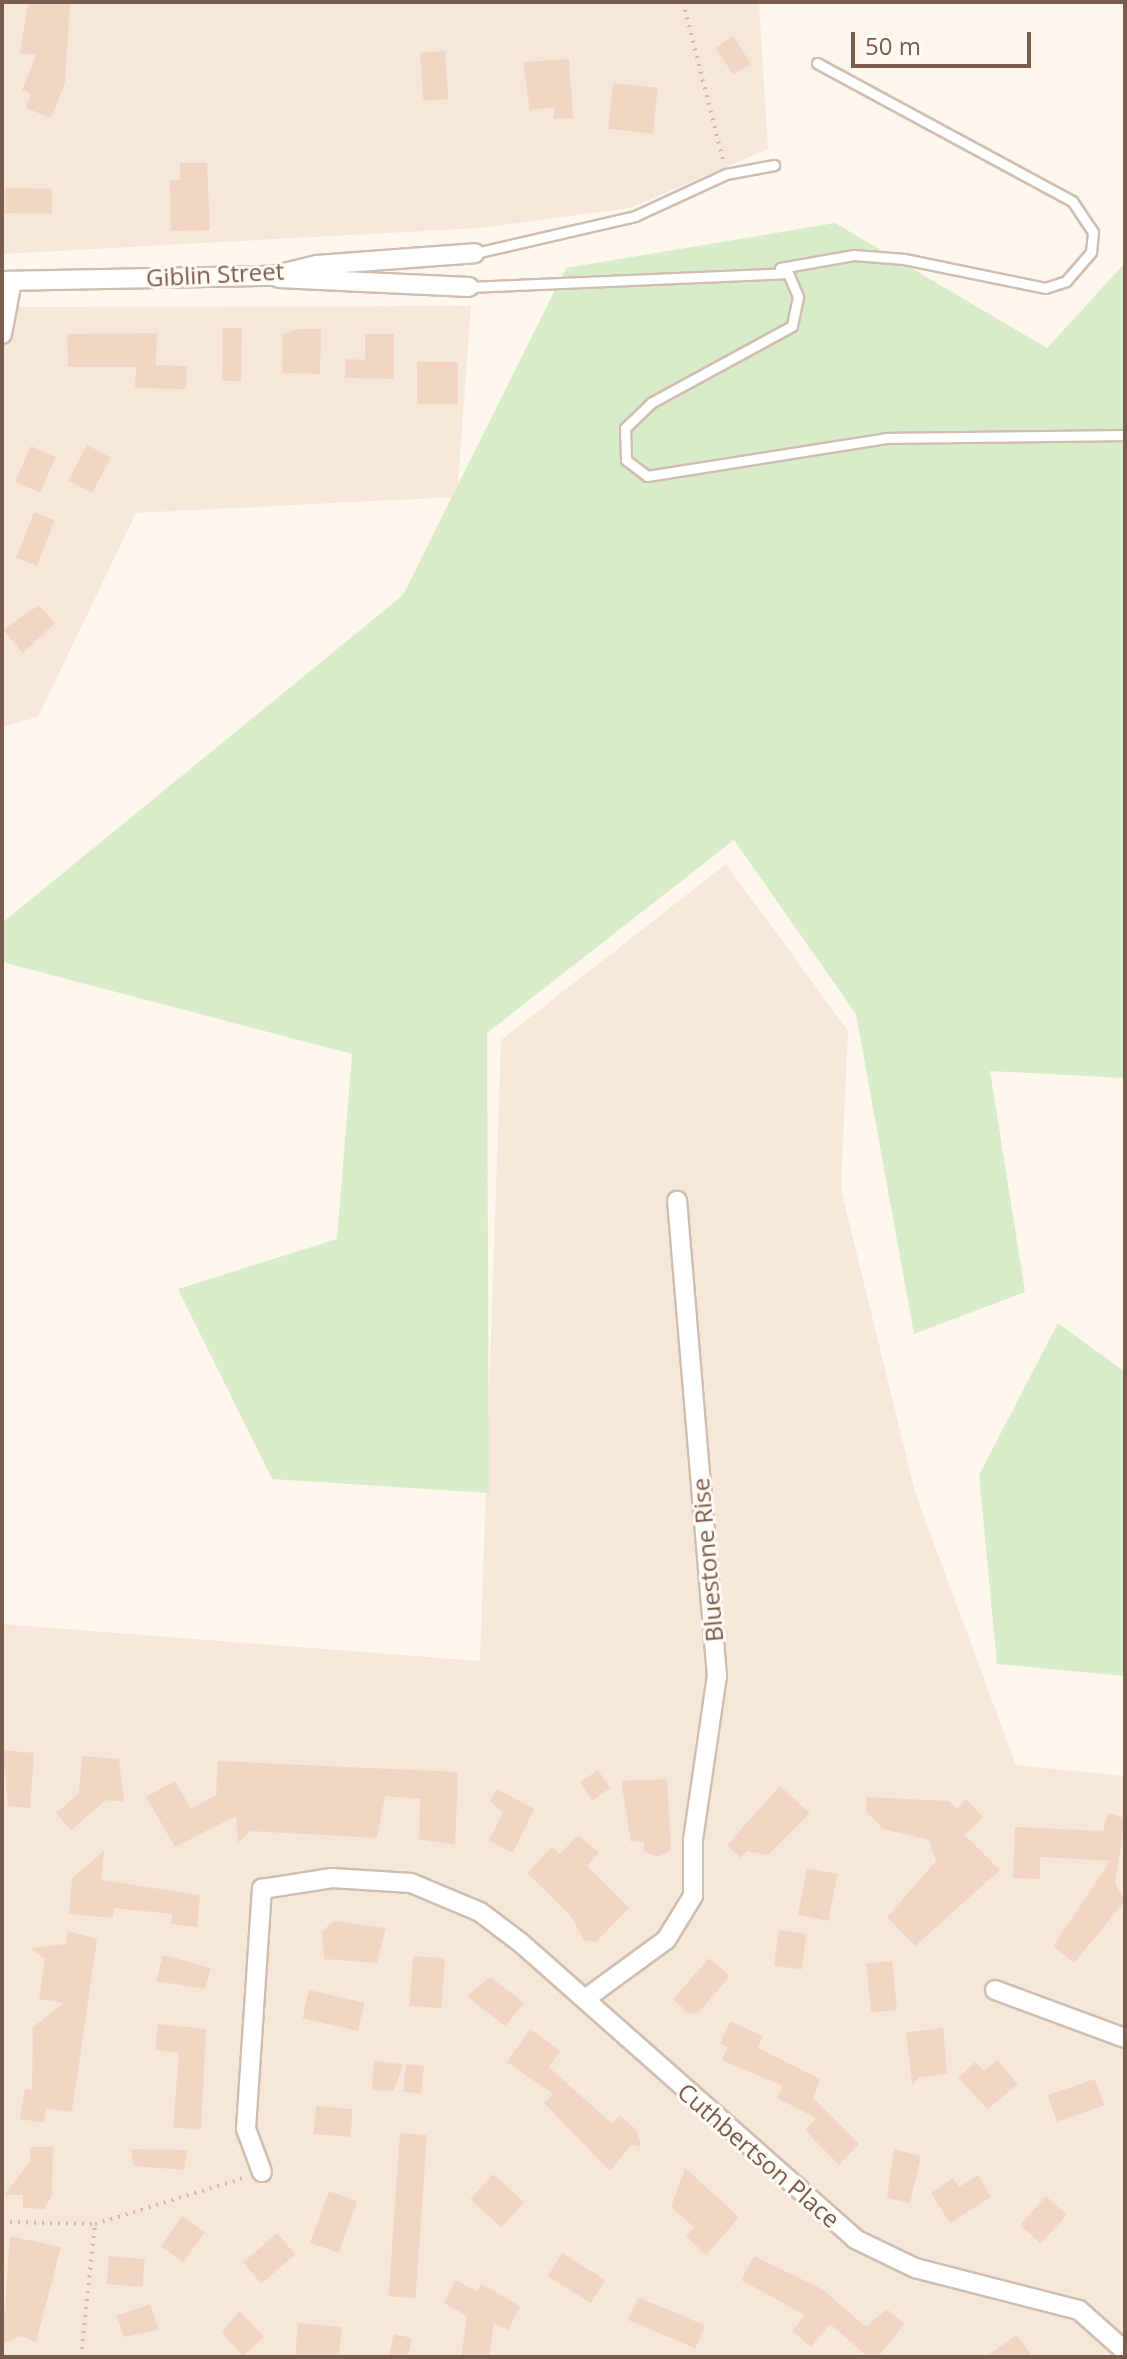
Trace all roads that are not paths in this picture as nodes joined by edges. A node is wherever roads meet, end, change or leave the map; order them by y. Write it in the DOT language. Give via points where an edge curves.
graph roads {
  1 [pos="817,63"];
  2 [pos="774,165"];
  3 [pos="475,253"];
  4 [pos="780,268"];
  5 [pos="272,276"];
  6 [pos="7,281"];
  7 [pos="469,287"];
  8 [pos="2,334"];
  9 [pos="1125,435"];
  10 [pos="677,1201"];
  11 [pos="995,1990"];
  12 [pos="585,1999"];
  13 [pos="1125,2038"];
  14 [pos="262,2172"];
  15 [pos="1125,2351"];
  1 -- 4 [label="lane" via="1072,201 1093,232 1091,252 1074,275 1045,288 904,259 854,255"];
  2 -- 3 [label="lane" via="726,174 635,216"];
  3 -- 5 [label="street, Giblin Street" via="317,265"];
  4 -- 7 [label="lane"];
  4 -- 9 [label="lane" via="798,297 792,326 635,416 623,445 633,471 676,476 886,438"];
  5 -- 6 [label="street, Giblin Street"];
  5 -- 7 [label="street" via="312,284"];
  6 -- 8 [label="street"];
  10 -- 12 [label="street, Bluestone Rise" via="717,1676 687,1916 666,1940"];
  11 -- 13 [label="street"];
  12 -- 14 [label="street, Cuthbertson Place" via="480,1912 442,1893 378,1878 262,1889 246,2129"];
  12 -- 15 [label="street, Cuthbertson Place" via="855,2239 915,2268 1079,2310"];
}
